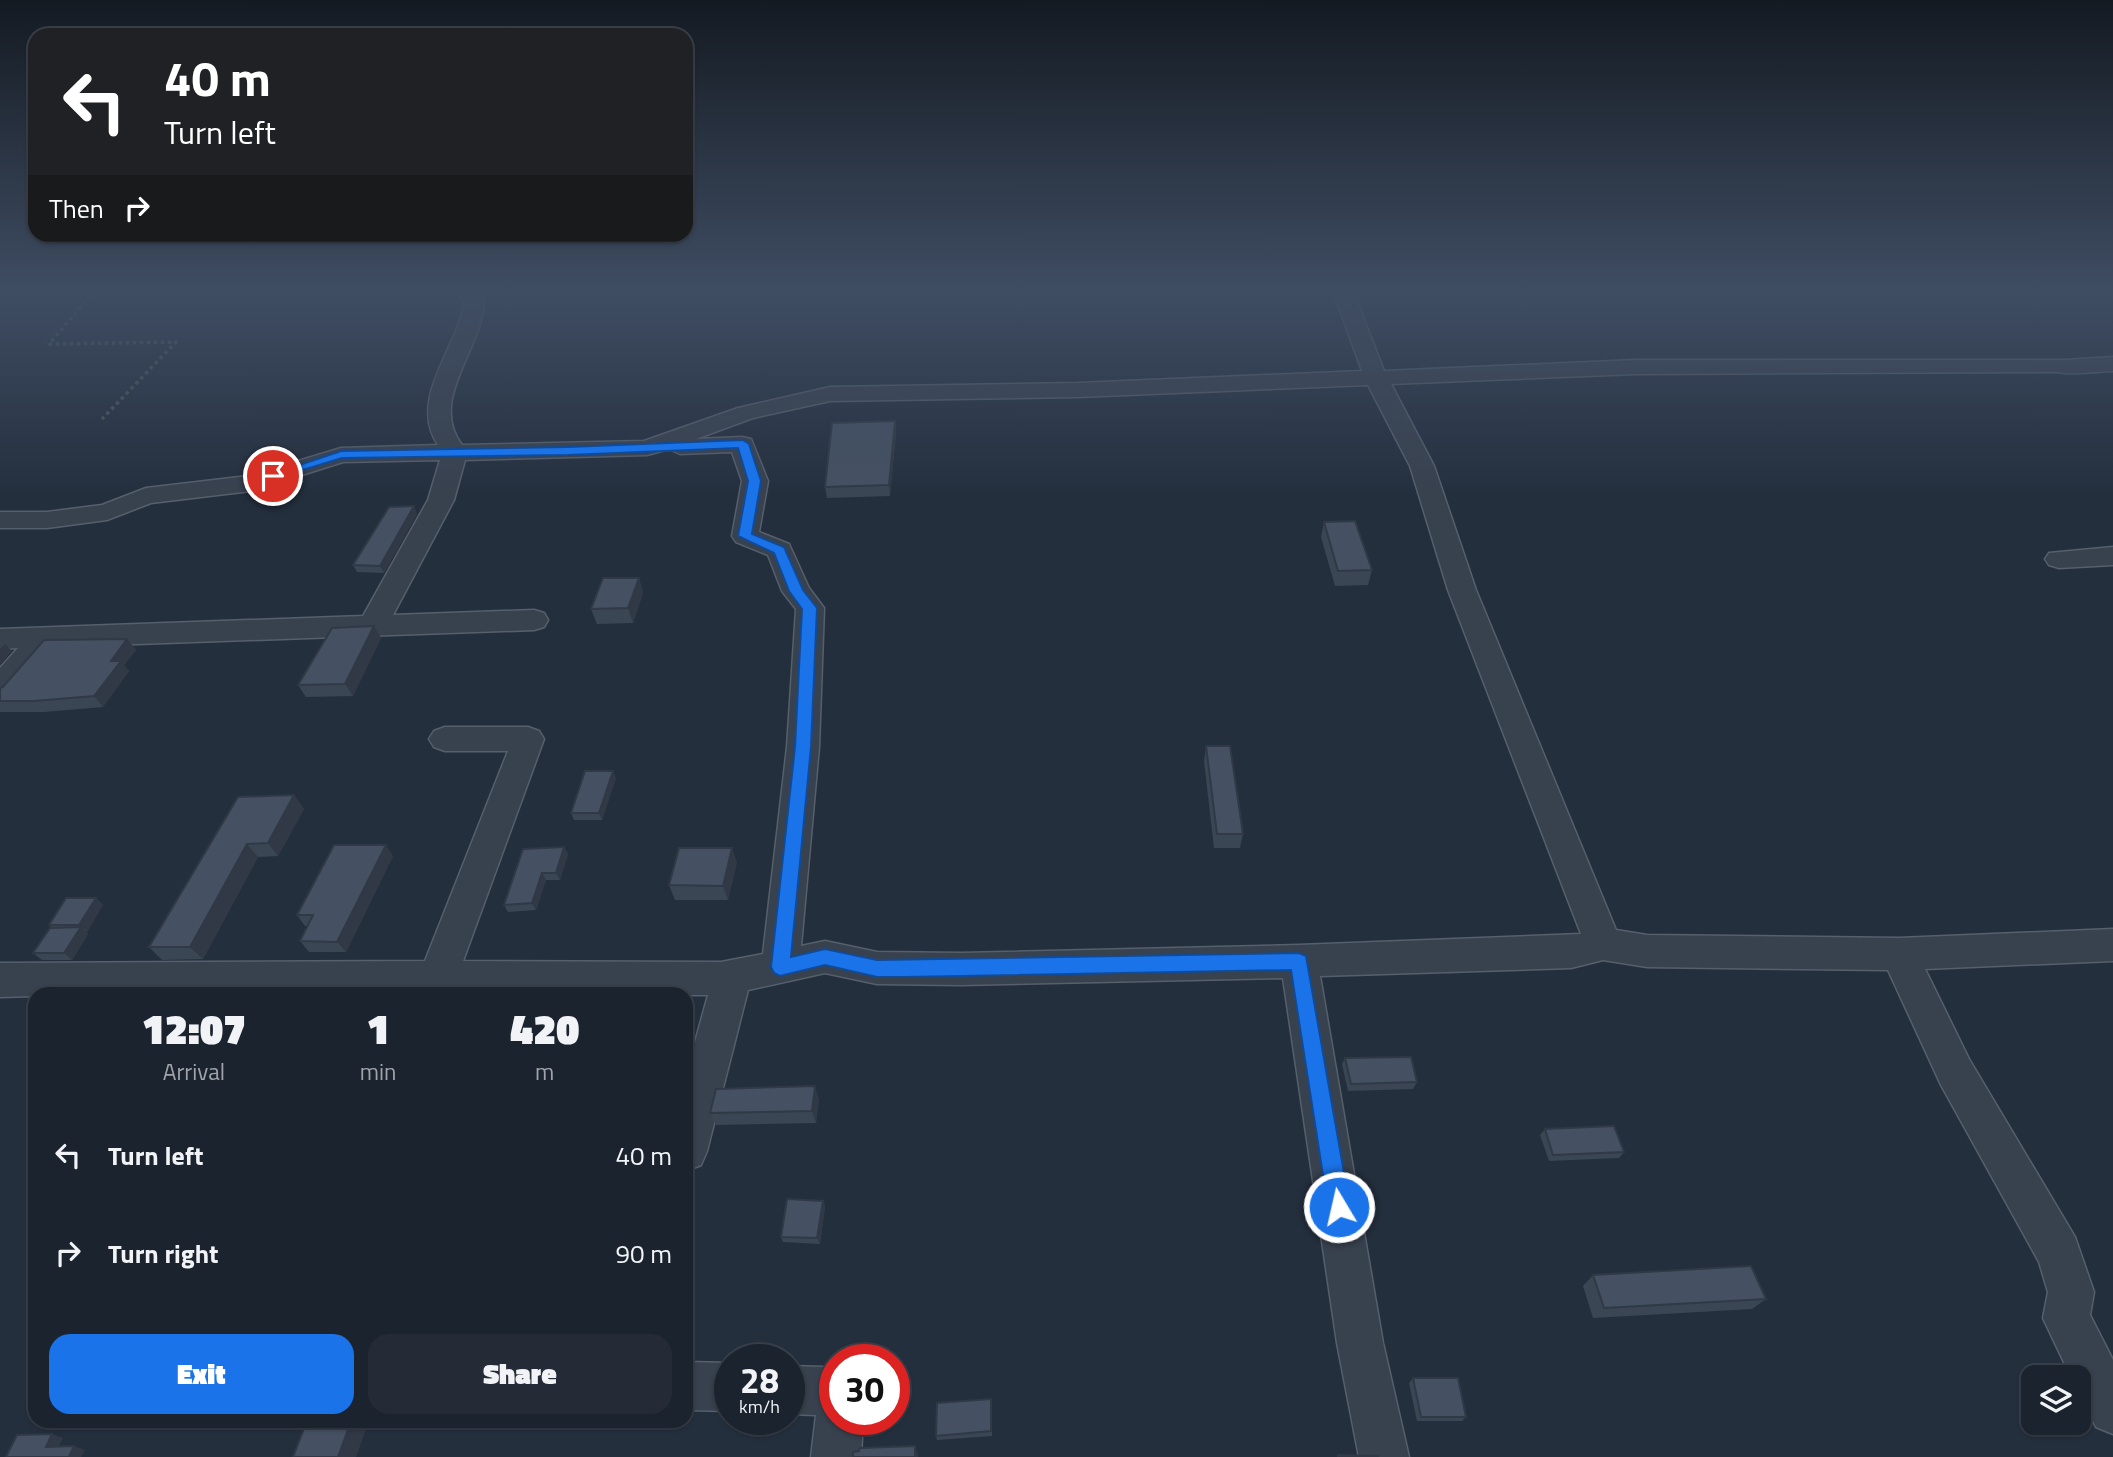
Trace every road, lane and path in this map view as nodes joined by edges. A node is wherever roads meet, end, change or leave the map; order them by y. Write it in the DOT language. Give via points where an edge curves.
graph roads {
  1 [pos="160,359"];
  2 [pos="456,359"];
  3 [pos="1369,359"];
  4 [pos="2113,365"];
  5 [pos="1376,378"];
  6 [pos="102,419"];
  7 [pos="647,448"];
  8 [pos="455,452"];
  9 [pos="0,520"];
  10 [pos="2113,556"];
  11 [pos="2059,559"];
  12 [pos="534,620"];
  13 [pos="372,627"];
  14 [pos="44,638"];
  15 [pos="0,639"];
  16 [pos="0,688"];
  17 [pos="445,739"];
  18 [pos="1603,944"];
  19 [pos="2113,945"];
  20 [pos="1899,954"];
  21 [pos="1299,961"];
  22 [pos="780,967"];
  23 [pos="438,977"];
  24 [pos="732,977"];
  25 [pos="0,980"];
  26 [pos="693,1125"];
  27 [pos="693,1386"];
  28 [pos="714,1387"];
  29 [pos="2113,1410"];
  30 [pos="838,1435"];
  31 [pos="836,1457"];
  32 [pos="1384,1457"];
  1 -- 6 [label="path"];
  2 -- 8 [label="street" via="439,408 443,437"];
  3 -- 5 [label="street"];
  4 -- 5 [label="street" via="1636,367"];
  5 -- 7 [label="street" via="830,394 746,413"];
  5 -- 18 [label="street" via="1422,466 1462,590"];
  7 -- 8 [label="street"];
  7 -- 22 [label="street" via="743,444 755,481 745,536 779,550 796,591 810,608 803,747"];
  8 -- 9 [label="street" via="341,455 251,483 146,496 107,512 47,520"];
  8 -- 13 [label="street" via="441,500"];
  10 -- 11 [label="street"];
  12 -- 13 [label="street"];
  13 -- 14 [label="street"];
  14 -- 15 [label="street"];
  14 -- 16 [label="street"];
  17 -- 23 [label="street" via="528,739"];
  18 -- 20 [label="street" via="1647,951"];
  18 -- 21 [label="street" via="1571,952"];
  19 -- 20 [label="street"];
  20 -- 29 [label="street" via="1955,1072 2059,1253 2071,1292 2066,1318"];
  21 -- 22 [label="street" via="905,969 825,957"];
  21 -- 32 [label="street" via="1360,1343"];
  22 -- 24 [label="street"];
  23 -- 24 [label="street"];
  23 -- 25 [label="street"];
  24 -- 26 [label="street"];
  27 -- 28 [label="street"];
  30 -- 31 [label="street"];
}
